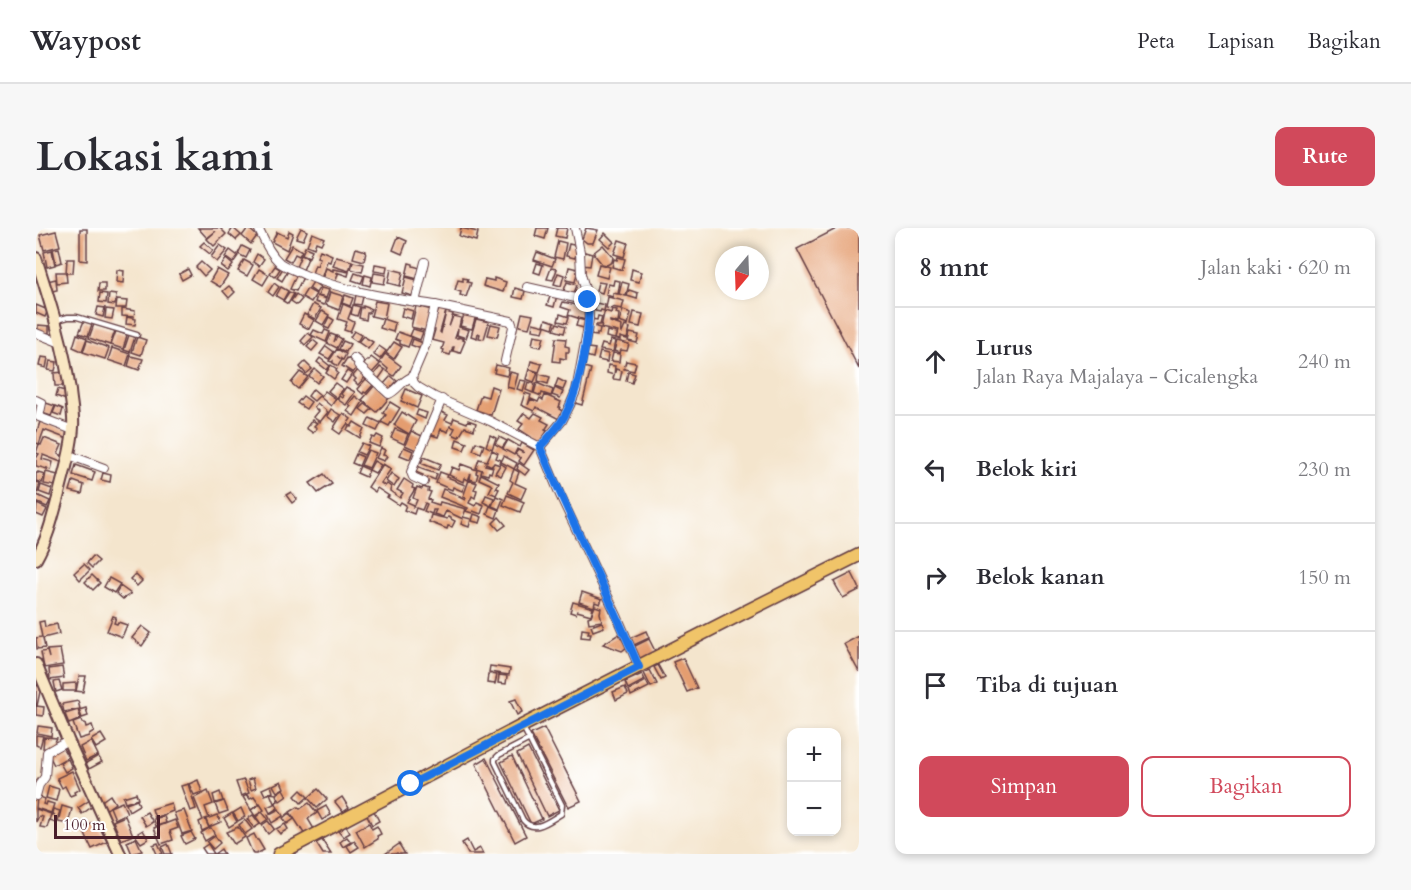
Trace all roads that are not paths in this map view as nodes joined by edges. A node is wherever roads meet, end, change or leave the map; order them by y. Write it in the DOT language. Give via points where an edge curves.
graph roads {
  1 [pos="258,228"];
  2 [pos="575,228"];
  3 [pos="36,258"];
  4 [pos="425,262"];
  5 [pos="527,286"];
  6 [pos="588,297"];
  7 [pos="415,302"];
  8 [pos="435,305"];
  9 [pos="56,320"];
  10 [pos="36,333"];
  11 [pos="137,335"];
  12 [pos="61,343"];
  13 [pos="354,358"];
  14 [pos="505,361"];
  15 [pos="412,377"];
  16 [pos="442,399"];
  17 [pos="36,400"];
  18 [pos="38,421"];
  19 [pos="73,430"];
  20 [pos="540,447"];
  21 [pos="69,455"];
  22 [pos="104,468"];
  23 [pos="424,482"];
  24 [pos="36,559"];
  25 [pos="857,559"];
  26 [pos="37,667"];
  27 [pos="639,667"];
  28 [pos="522,726"];
  29 [pos="530,739"];
  30 [pos="68,740"];
  31 [pos="36,796"];
  32 [pos="120,854"];
  33 [pos="279,854"];
  1 -- 7 [label="street" via="269,250 288,267 345,289"];
  2 -- 6 [label="street"];
  3 -- 9 [label="street"];
  4 -- 7 [label="street"];
  5 -- 6 [label="street" via="580,299"];
  6 -- 20 [label="street" via="588,325 576,391 562,421"];
  7 -- 8 [label="street"];
  8 -- 14 [label="street" via="511,321"];
  8 -- 15 [label="street" via="426,344"];
  9 -- 11 [label="lane" via="77,316"];
  9 -- 12 [label="street"];
  10 -- 12 [label="street"];
  12 -- 19 [label="street"];
  13 -- 15 [label="street" via="388,394"];
  15 -- 16 [label="street" via="418,387"];
  16 -- 20 [label="street"];
  16 -- 23 [label="street" via="411,472"];
  17 -- 18 [label="street" via="42,403"];
  18 -- 19 [label="street"];
  19 -- 21 [label="street"];
  20 -- 27 [label="street"];
  21 -- 22 [label="street"];
  21 -- 24 [label="street" via="48,534"];
  25 -- 27 [label="main road"];
  26 -- 30 [label="street"];
  27 -- 28 [label="main road"];
  28 -- 29 [label="lane"];
  28 -- 33 [label="main road"];
  29 -- 29 [label="lane" via="563,808 561,814 534,827 523,820 495,762 499,755"];
  30 -- 31 [label="street" via="47,752 45,777"];
  30 -- 32 [label="street"];
}
